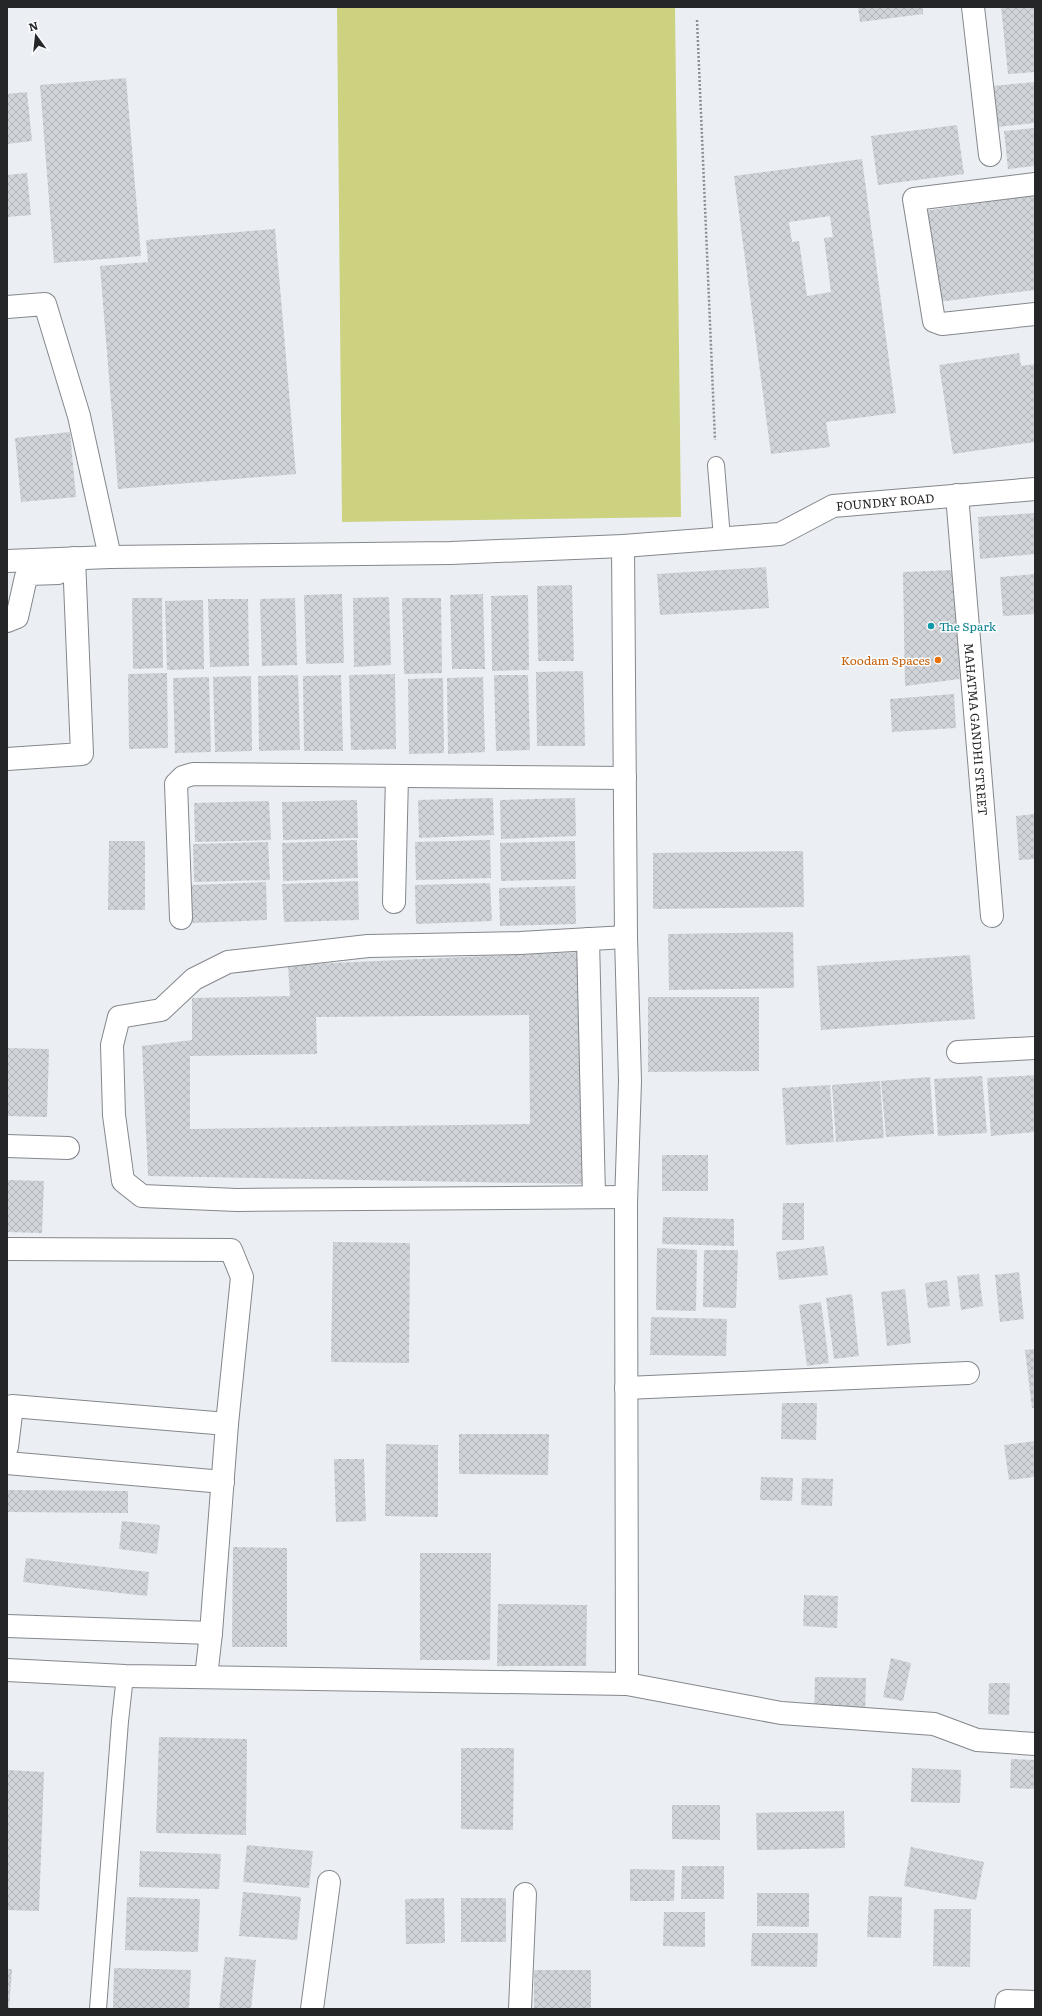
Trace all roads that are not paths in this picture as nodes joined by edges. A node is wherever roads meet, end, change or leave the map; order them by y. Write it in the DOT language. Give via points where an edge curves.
graph roads {
  1 [pos="973,7"];
  2 [pos="990,155"];
  3 [pos="1035,184"];
  4 [pos="7,307"];
  5 [pos="1035,314"];
  6 [pos="716,465"];
  7 [pos="1035,489"];
  8 [pos="957,495"];
  9 [pos="722,538"];
  10 [pos="623,546"];
  11 [pos="110,557"];
  12 [pos="7,561"];
  13 [pos="74,565"];
  14 [pos="7,621"];
  15 [pos="7,759"];
  16 [pos="397,776"];
  17 [pos="625,778"];
  18 [pos="394,902"];
  19 [pos="992,916"];
  20 [pos="181,918"];
  21 [pos="626,937"];
  22 [pos="588,939"];
  23 [pos="1035,1048"];
  24 [pos="958,1052"];
  25 [pos="7,1146"];
  26 [pos="68,1148"];
  27 [pos="594,1197"];
  28 [pos="626,1197"];
  29 [pos="7,1249"];
  30 [pos="968,1373"];
  31 [pos="626,1388"];
  32 [pos="227,1424"];
  33 [pos="7,1447"];
  34 [pos="7,1463"];
  35 [pos="223,1482"];
  36 [pos="7,1626"];
  37 [pos="211,1633"];
  38 [pos="7,1670"];
  39 [pos="125,1676"];
  40 [pos="206,1677"];
  41 [pos="627,1684"];
  42 [pos="1035,1744"];
  43 [pos="329,1882"];
  44 [pos="525,1894"];
  45 [pos="1035,2002"];
  46 [pos="98,2009"];
  47 [pos="312,2009"];
  48 [pos="520,2009"];
  49 [pos="1006,2009"];
  1 -- 2 [label="street"];
  3 -- 5 [label="street" via="914,199 934,321 942,324"];
  4 -- 11 [label="street" via="45,304 79,416"];
  6 -- 9 [label="lane"];
  7 -- 8 [label="street, FOUNDRY ROAD"];
  8 -- 9 [label="street, FOUNDRY ROAD" via="833,506 780,534"];
  8 -- 19 [label="street, MAHATMA GANDHI STREET"];
  9 -- 10 [label="street, FOUNDRY ROAD"];
  10 -- 11 [label="street, FOUNDRY ROAD" via="451,553"];
  10 -- 17 [label="street"];
  11 -- 13 [label="street, FOUNDRY ROAD"];
  12 -- 13 [label="street"];
  13 -- 14 [label="street" via="29,574 24,580 17,618"];
  13 -- 15 [label="street" via="82,754"];
  16 -- 17 [label="street"];
  16 -- 18 [label="street"];
  16 -- 20 [label="street" via="193,774 183,777 176,784"];
  17 -- 21 [label="street"];
  21 -- 22 [label="street"];
  21 -- 28 [label="street" via="630,1081"];
  22 -- 27 [label="street"];
  22 -- 27 [label="street" via="368,946 228,962 194,979 161,1010 119,1017 112,1045 114,1115 123,1181 142,1196 237,1200"];
  23 -- 24 [label="street"];
  25 -- 26 [label="street"];
  27 -- 28 [label="street"];
  28 -- 31 [label="street"];
  29 -- 32 [label="street" via="231,1250 242,1278"];
  30 -- 31 [label="street"];
  31 -- 41 [label="street"];
  32 -- 33 [label="street" via="12,1406"];
  32 -- 35 [label="street"];
  34 -- 35 [label="street"];
  35 -- 37 [label="street"];
  36 -- 37 [label="street"];
  37 -- 40 [label="street"];
  38 -- 39 [label="street"];
  39 -- 40 [label="street"];
  39 -- 46 [label="lane"];
  40 -- 41 [label="street"];
  41 -- 42 [label="street" via="781,1713 934,1724 978,1740"];
  43 -- 47 [label="street"];
  44 -- 48 [label="street"];
  45 -- 49 [label="street" via="1006,2001"];
}
